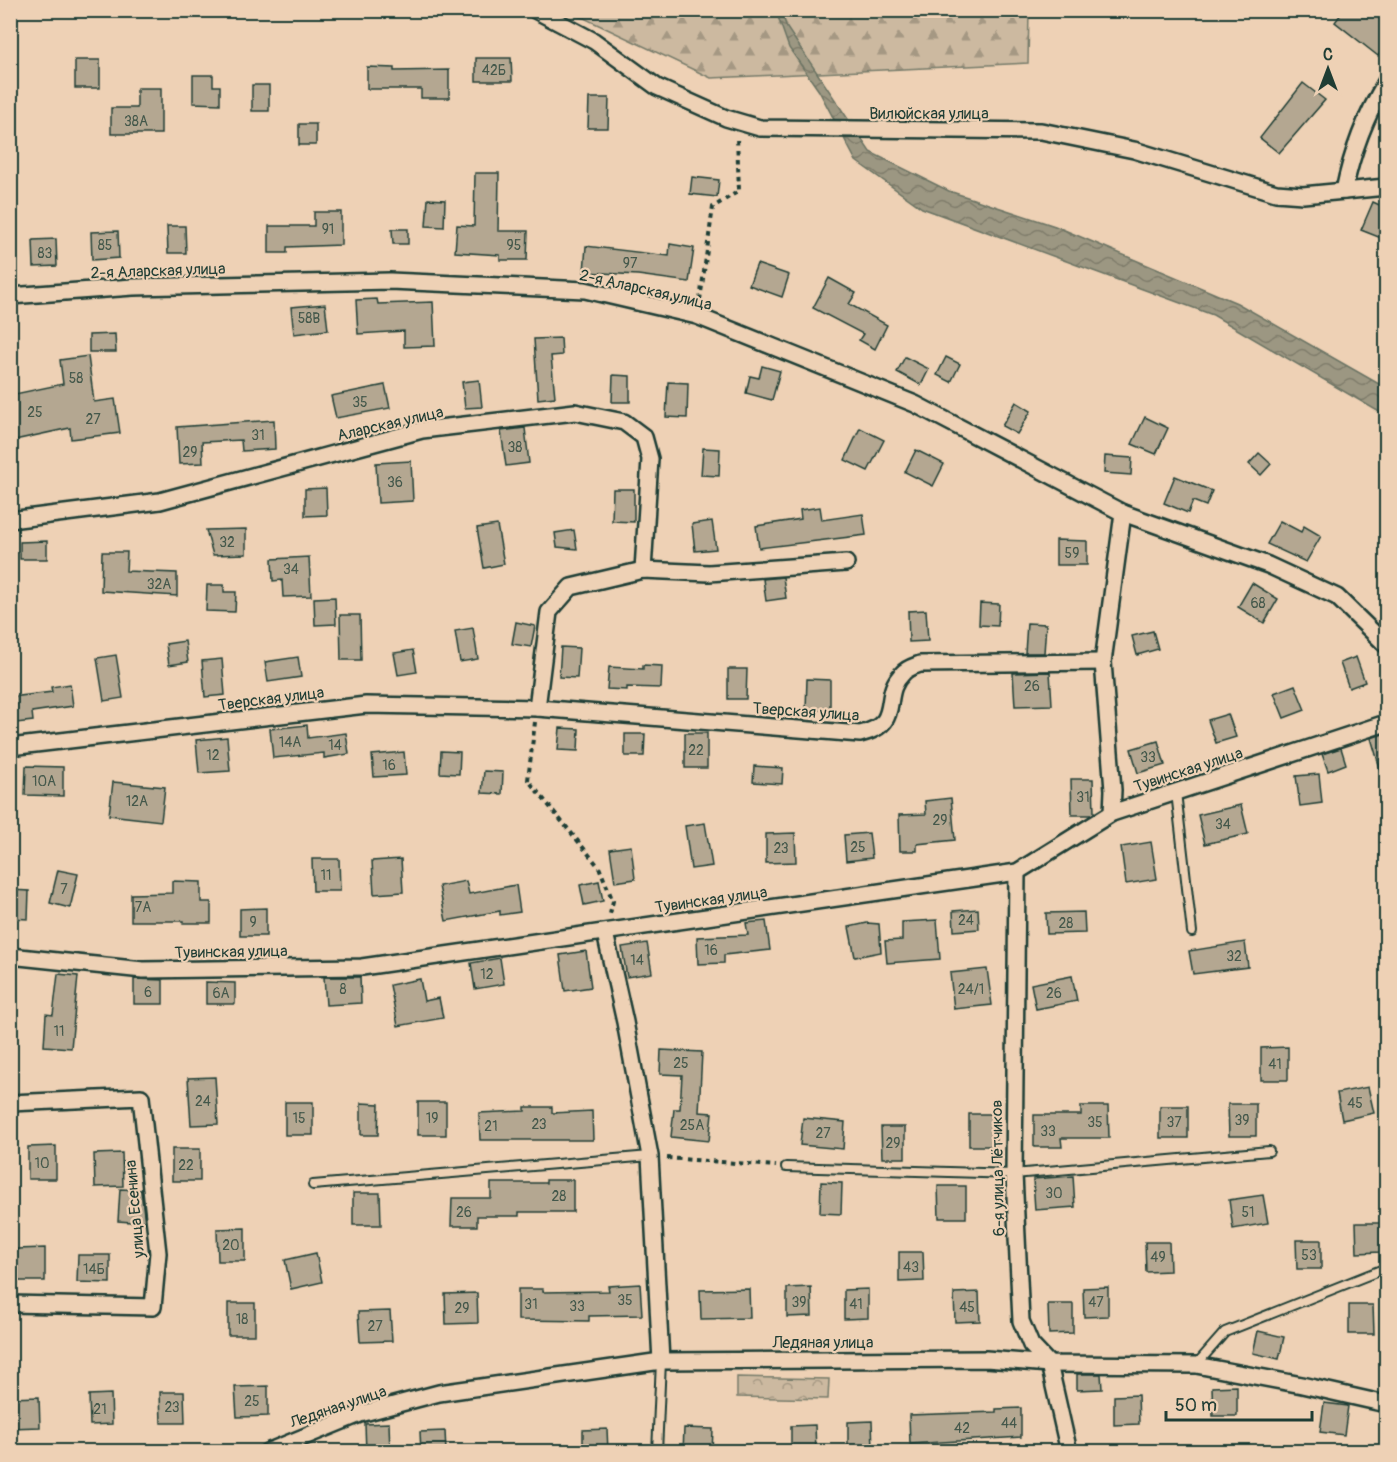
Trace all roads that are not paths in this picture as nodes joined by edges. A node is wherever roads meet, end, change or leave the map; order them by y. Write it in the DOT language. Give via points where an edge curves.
graph roads {
  1 [pos="535,10"];
  2 [pos="1386,82"];
  3 [pos="1386,187"];
  4 [pos="1344,191"];
  5 [pos="10,296"];
  6 [pos="1123,513"];
  7 [pos="10,520"];
  8 [pos="846,563"];
  9 [pos="643,570"];
  10 [pos="1386,645"];
  11 [pos="1103,662"];
  12 [pos="537,708"];
  13 [pos="1386,723"];
  14 [pos="10,747"];
  15 [pos="1176,792"];
  16 [pos="1112,813"];
  17 [pos="1017,872"];
  18 [pos="1192,932"];
  19 [pos="605,933"];
  20 [pos="10,956"];
  21 [pos="10,1103"];
  22 [pos="1269,1151"];
  23 [pos="650,1156"];
  24 [pos="786,1167"];
  25 [pos="1014,1174"];
  26 [pos="313,1185"];
  27 [pos="1386,1268"];
  28 [pos="10,1304"];
  29 [pos="661,1361"];
  30 [pos="1049,1364"];
  31 [pos="1196,1365"];
  32 [pos="1386,1404"];
  33 [pos="267,1452"];
  34 [pos="657,1452"];
  35 [pos="1069,1452"];
  1 -- 4 [label="street, Вилюйская улица" via="594,41 657,87 760,128 1041,131 1134,150 1276,193"];
  2 -- 4 [label="street" via="1364,122"];
  3 -- 4 [label="street, Вилюйская улица"];
  5 -- 6 [label="street, 2-я Аларская улица" via="133,287 390,281 585,290 697,316 915,404"];
  6 -- 10 [label="street, 2-я Аларская улица" via="1268,565 1336,597"];
  6 -- 11 [label="street"];
  7 -- 9 [label="street, Аларская улица" via="160,501 422,430 575,412 624,422 644,437 650,459"];
  8 -- 9 [label="street" via="709,573"];
  9 -- 12 [label="street" via="571,587 549,612"];
  11 -- 12 [label="street, Тверская улица" via="920,664 904,672 894,687 889,716 877,730 860,734"];
  11 -- 16 [label="street"];
  12 -- 14 [label="street, Тверская улица" via="366,705"];
  13 -- 15 [label="street, Тувинская улица"];
  15 -- 16 [label="street, Тувинская улица"];
  15 -- 18 [label="lane"];
  16 -- 17 [label="street, Тувинская улица"];
  17 -- 19 [label="street, Тувинская улица"];
  17 -- 25 [label="street, 6-я улица Лётчиков"];
  19 -- 20 [label="street, Тувинская улица" via="362,967 143,970"];
  19 -- 23 [label="street"];
  21 -- 28 [label="street, улица Есенина" via="141,1097 158,1253 153,1307"];
  22 -- 25 [label="lane"];
  23 -- 26 [label="lane"];
  23 -- 29 [label="street"];
  24 -- 25 [label="lane"];
  25 -- 30 [label="street, 6-я улица Лётчиков" via="1021,1321 1031,1346"];
  27 -- 31 [label="lane" via="1225,1332"];
  29 -- 30 [label="street, Ледяная улица" via="986,1359"];
  29 -- 33 [label="street, Ледяная улица" via="439,1393 360,1414"];
  29 -- 34 [label="lane"];
  30 -- 31 [label="street, Ледяная улица"];
  30 -- 35 [label="street, 6-я улица Лётчиков"];
  31 -- 32 [label="street, Ледяная улица"];
}
